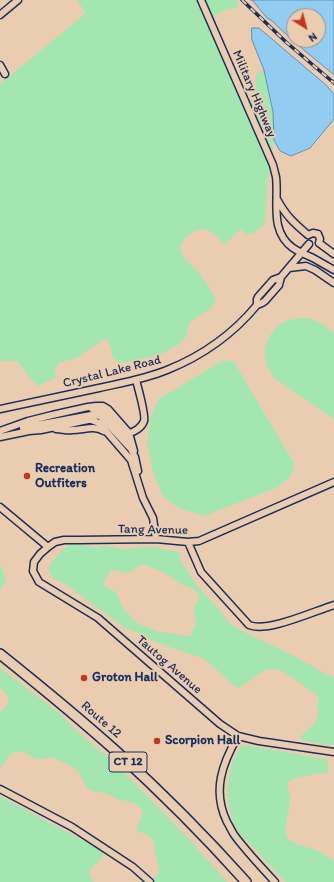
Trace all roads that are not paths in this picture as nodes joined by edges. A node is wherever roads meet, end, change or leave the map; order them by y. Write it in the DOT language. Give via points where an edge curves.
graph roads {
  1 [pos="18,0"];
  2 [pos="201,0"];
  3 [pos="0,15"];
  4 [pos="0,65"];
  5 [pos="5,74"];
  6 [pos="276,198"];
  7 [pos="308,235"];
  8 [pos="319,243"];
  9 [pos="309,244"];
  10 [pos="302,253"];
  11 [pos="334,254"];
  12 [pos="289,268"];
  13 [pos="334,270"];
  14 [pos="334,283"];
  15 [pos="136,380"];
  16 [pos="0,409"];
  17 [pos="78,409"];
  18 [pos="0,431"];
  19 [pos="129,433"];
  20 [pos="0,435"];
  21 [pos="133,445"];
  22 [pos="135,457"];
  23 [pos="334,482"];
  24 [pos="141,490"];
  25 [pos="0,507"];
  26 [pos="156,539"];
  27 [pos="188,542"];
  28 [pos="48,547"];
  29 [pos="334,605"];
  30 [pos="0,654"];
  31 [pos="238,736"];
  32 [pos="334,752"];
  33 [pos="0,789"];
  34 [pos="150,882"];
  35 [pos="246,882"];
  36 [pos="275,882"];
  1 -- 3 [label="street"];
  2 -- 6 [label="street, Military Highway" via="273,165"];
  4 -- 5 [label="street"];
  6 -- 7 [label="street" via="285,214"];
  6 -- 10 [label="street, Military Highway" via="280,232 286,242"];
  7 -- 8 [label="street" via="318,234"];
  7 -- 9 [label="street"];
  8 -- 9 [label="street" via="314,246"];
  8 -- 11 [label="street"];
  9 -- 10 [label="street, Crystal Lake Road"];
  10 -- 12 [label="street, Crystal Lake Road"];
  10 -- 13 [label="street, Military Highway"];
  12 -- 14 [label="street" via="306,266"];
  12 -- 15 [label="street, Crystal Lake Road" via="274,291 221,340 166,370"];
  15 -- 16 [label="street, Crystal Lake Road"];
  15 -- 19 [label="street" via="144,420 136,431"];
  17 -- 18 [label="street"];
  17 -- 19 [label="street" via="103,406"];
  17 -- 21 [label="street" via="99,410"];
  19 -- 21 [label="street"];
  20 -- 22 [label="street" via="91,415 102,418 131,449"];
  20 -- 24 [label="street" via="91,420 99,423 131,460"];
  21 -- 22 [label="street"];
  22 -- 24 [label="street"];
  23 -- 27 [label="street, Tang Avenue" via="199,541"];
  24 -- 26 [label="street" via="153,518"];
  25 -- 28 [label="street"];
  26 -- 27 [label="street, Tang Avenue"];
  26 -- 28 [label="street, Tang Avenue" via="64,540"];
  27 -- 29 [label="street" via="201,572 253,627 278,624"];
  28 -- 31 [label="street, Tautog Avenue" via="34,562 33,571 39,582 98,618 220,724"];
  30 -- 35 [label="highway, Route 12 / CT 12" via="78,717 135,769 192,824"];
  31 -- 32 [label="street, Tautog Avenue"];
  31 -- 36 [label="street" via="229,752 221,777 219,796 224,816 234,835"];
  33 -- 34 [label="street" via="72,827 133,867"];
}
